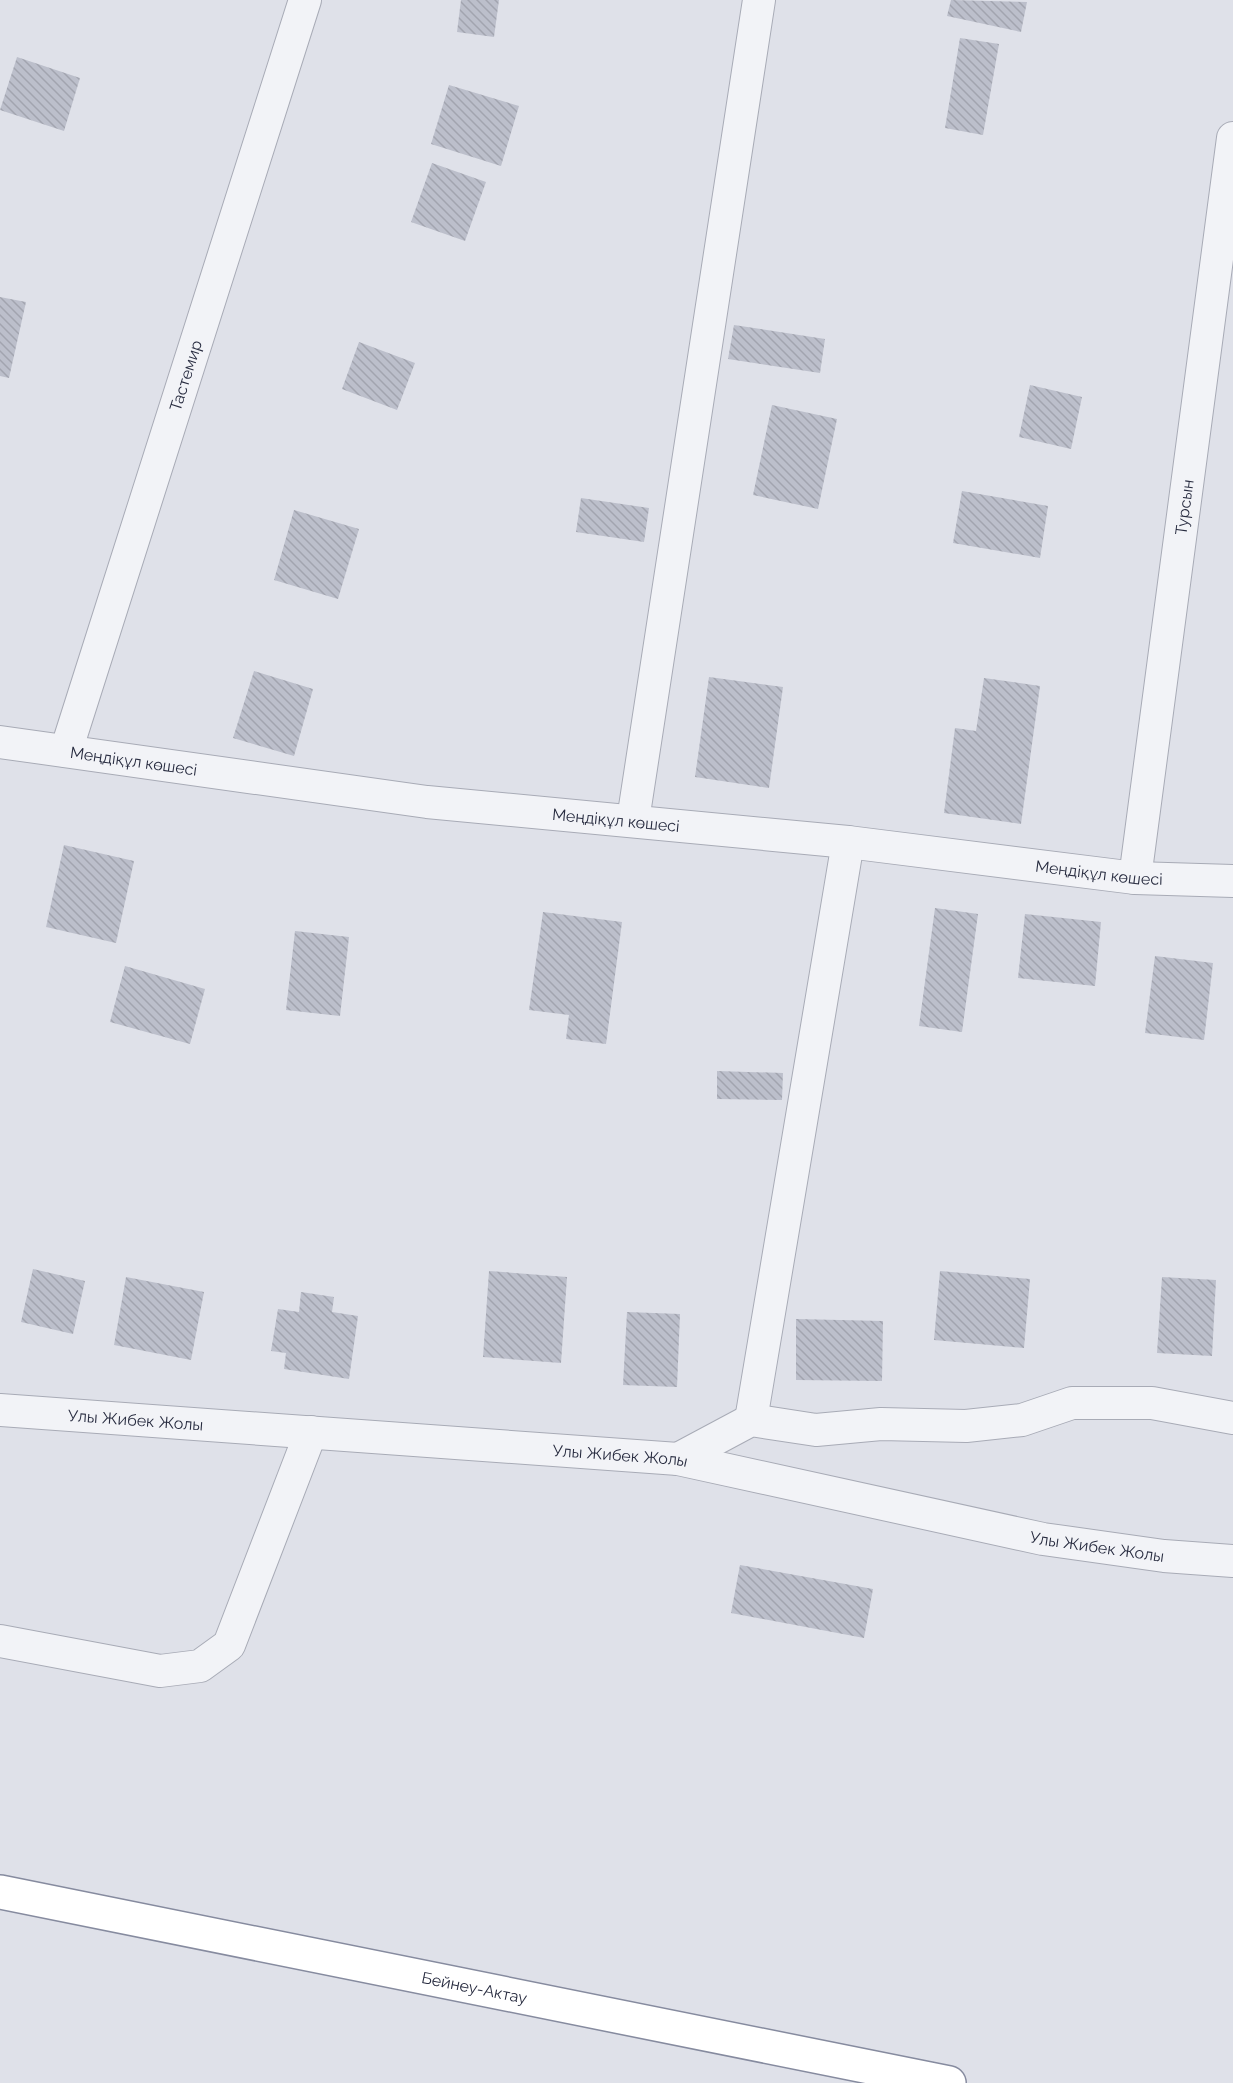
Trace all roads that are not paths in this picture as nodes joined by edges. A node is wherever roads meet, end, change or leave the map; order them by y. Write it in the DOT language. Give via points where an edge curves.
graph roads {
  1 [pos="305,0"];
  2 [pos="759,0"];
  3 [pos="1233,138"];
  4 [pos="0,742"];
  5 [pos="66,751"];
  6 [pos="633,820"];
  7 [pos="848,842"];
  8 [pos="1135,878"];
  9 [pos="1233,881"];
  10 [pos="0,1410"];
  11 [pos="1233,1418"];
  12 [pos="751,1420"];
  13 [pos="311,1432"];
  14 [pos="678,1459"];
  15 [pos="1233,1561"];
  16 [pos="0,1641"];
  17 [pos="0,1892"];
  18 [pos="949,2083"];
  1 -- 5 [label="street, Тастемир"];
  2 -- 6 [label="street"];
  3 -- 8 [label="street, Турсын"];
  4 -- 5 [label="street, Меңдіқұл көшесі"];
  5 -- 6 [label="street, Меңдіқұл көшесі" via="427,802"];
  6 -- 7 [label="street, Меңдіқұл көшесі"];
  7 -- 8 [label="street, Меңдіқұл көшесі"];
  7 -- 12 [label="street"];
  8 -- 9 [label="street, Меңдіқұл көшесі"];
  10 -- 13 [label="street, Улы Жибек Жолы"];
  11 -- 12 [label="street" via="1152,1403 1072,1403 1023,1420 966,1426 880,1424 816,1430"];
  12 -- 14 [label="street"];
  13 -- 14 [label="street, Улы Жибек Жолы"];
  13 -- 16 [label="street" via="229,1645 200,1666 160,1671"];
  14 -- 15 [label="street, Улы Жибек Жолы" via="1043,1539"];
  17 -- 18 [label="highway, Бейнеу-Актау"];
}
